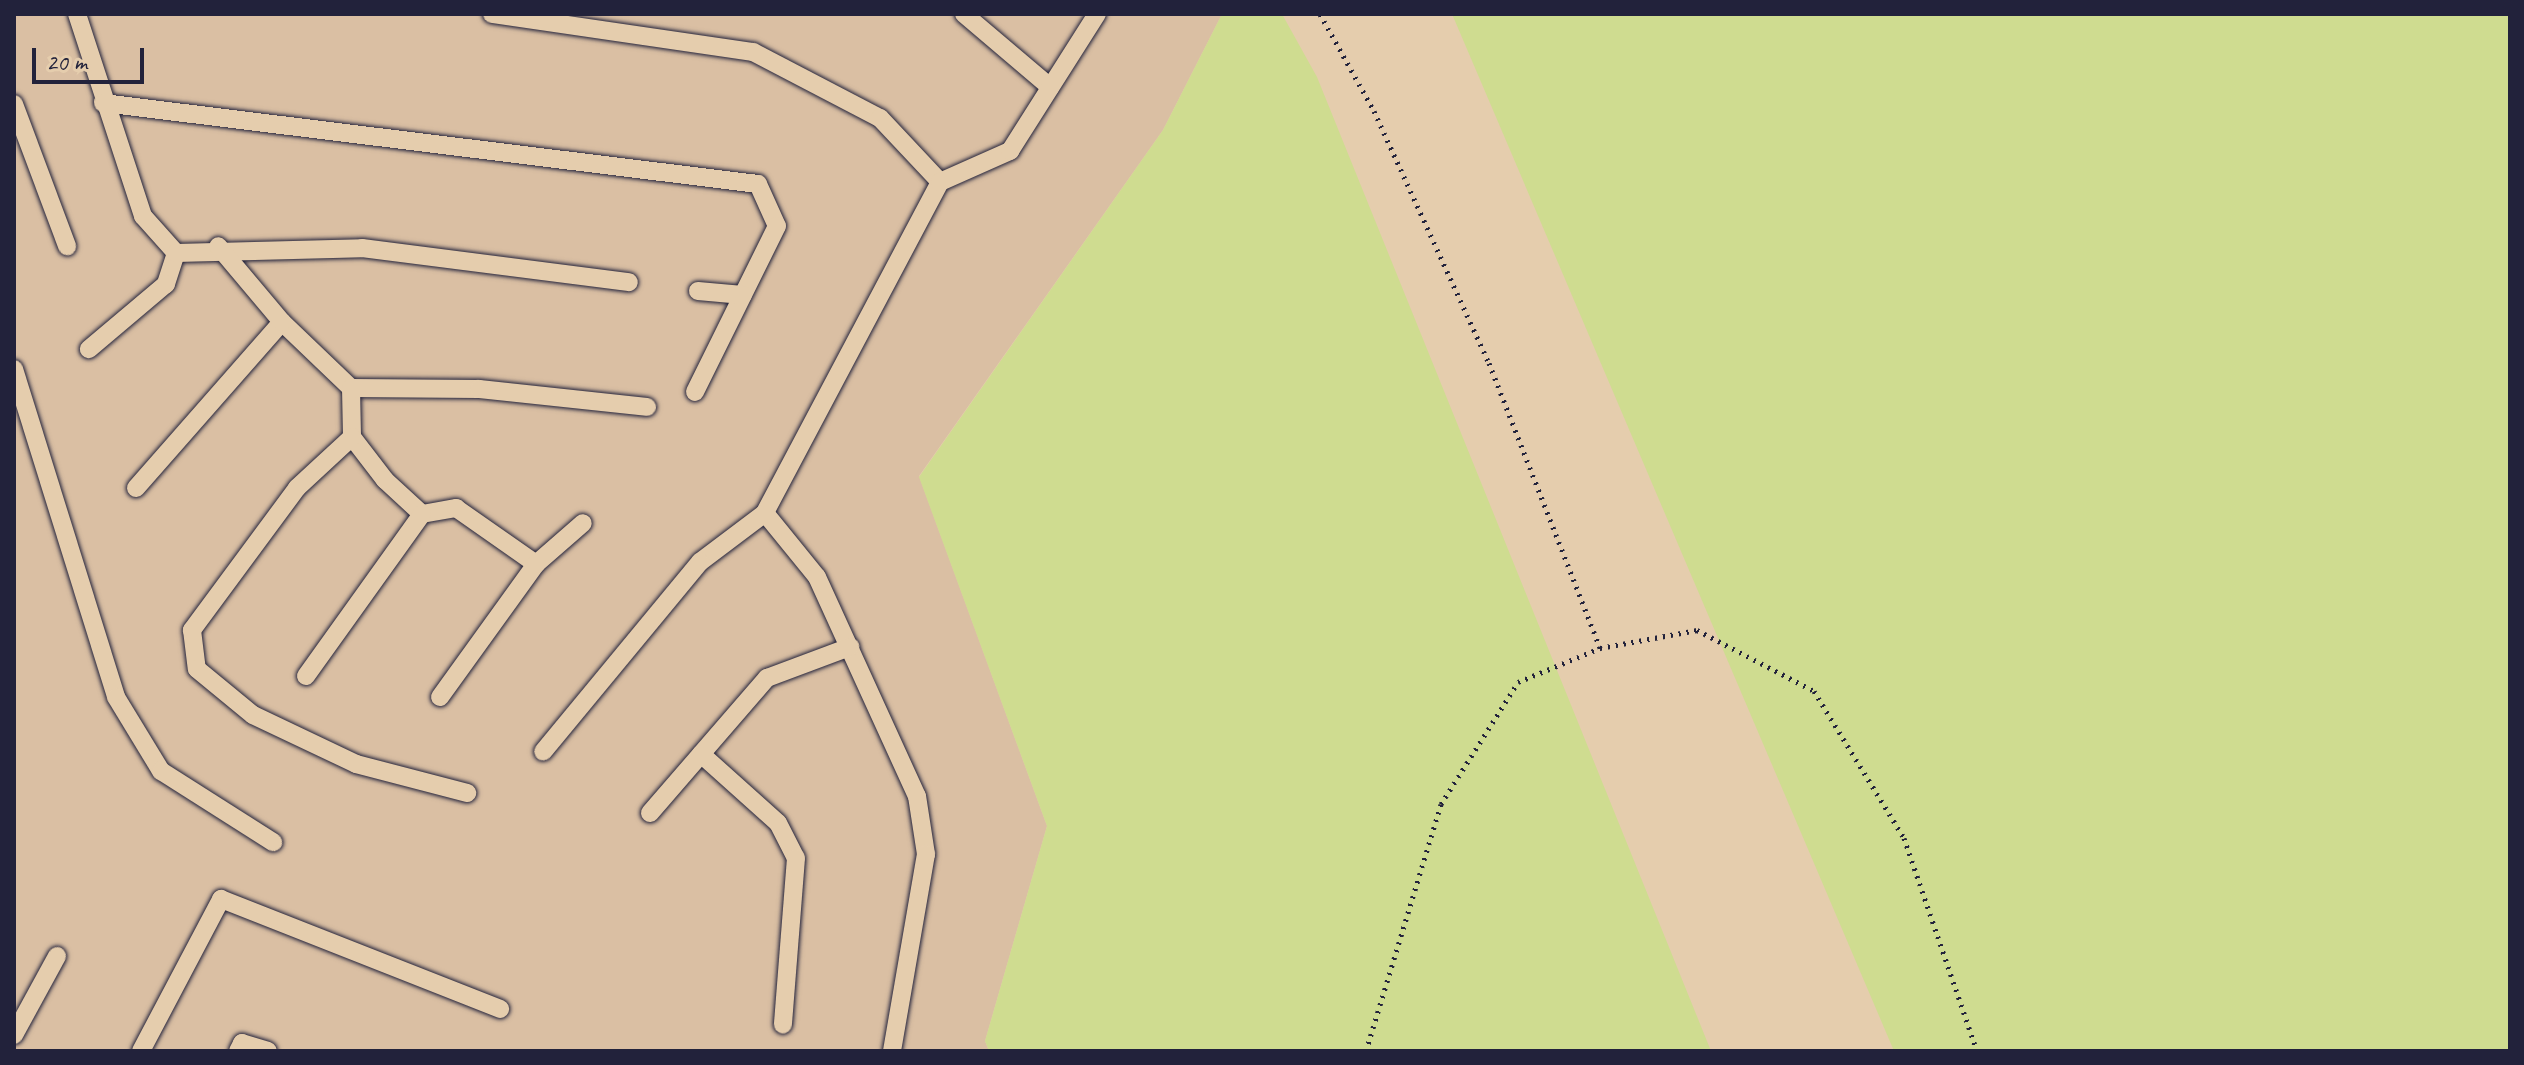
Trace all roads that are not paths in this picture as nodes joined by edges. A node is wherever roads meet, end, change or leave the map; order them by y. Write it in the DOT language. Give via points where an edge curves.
graph roads {
  1 [pos="77,14"];
  2 [pos="492,14"];
  3 [pos="964,14"];
  4 [pos="1097,14"];
  5 [pos="1050,87"];
  6 [pos="103,103"];
  7 [pos="14,104"];
  8 [pos="940,182"];
  9 [pos="67,246"];
  10 [pos="218,246"];
  11 [pos="176,253"];
  12 [pos="629,282"];
  13 [pos="698,291"];
  14 [pos="743,295"];
  15 [pos="282,322"];
  16 [pos="89,349"];
  17 [pos="14,369"];
  18 [pos="351,388"];
  19 [pos="695,392"];
  20 [pos="647,407"];
  21 [pos="352,437"];
  22 [pos="136,488"];
  23 [pos="765,513"];
  24 [pos="422,514"];
  25 [pos="583,523"];
  26 [pos="536,564"];
  27 [pos="850,647"];
  28 [pos="306,676"];
  29 [pos="440,697"];
  30 [pos="543,752"];
  31 [pos="701,754"];
  32 [pos="467,793"];
  33 [pos="650,813"];
  34 [pos="273,842"];
  35 [pos="57,956"];
  36 [pos="500,1009"];
  37 [pos="783,1024"];
  38 [pos="14,1035"];
  39 [pos="141,1051"];
  40 [pos="238,1051"];
  41 [pos="268,1051"];
  42 [pos="892,1051"];
  1 -- 6 [label="lane"];
  2 -- 8 [label="lane" via="753,52 880,118"];
  3 -- 5 [label="lane"];
  4 -- 5 [label="lane"];
  5 -- 8 [label="lane" via="1010,151"];
  6 -- 11 [label="lane" via="143,216"];
  6 -- 14 [label="lane" via="758,184 777,226"];
  7 -- 9 [label="lane"];
  8 -- 23 [label="lane"];
  10 -- 11 [label="lane"];
  10 -- 12 [label="lane" via="362,248"];
  10 -- 15 [label="lane"];
  11 -- 16 [label="lane" via="166,284"];
  13 -- 14 [label="lane"];
  14 -- 19 [label="lane"];
  15 -- 18 [label="lane"];
  15 -- 22 [label="lane"];
  17 -- 34 [label="lane" via="116,697 161,771"];
  18 -- 20 [label="lane" via="479,389"];
  18 -- 21 [label="lane"];
  21 -- 24 [label="lane"];
  21 -- 32 [label="lane" via="297,488 192,630 197,669 253,715 356,764"];
  23 -- 27 [label="lane" via="817,577"];
  23 -- 30 [label="lane" via="700,562"];
  24 -- 26 [label="lane" via="456,508"];
  24 -- 28 [label="lane"];
  25 -- 26 [label="lane"];
  26 -- 29 [label="lane"];
  27 -- 31 [label="lane" via="767,678"];
  27 -- 42 [label="lane" via="917,796 926,854"];
  31 -- 33 [label="lane"];
  31 -- 37 [label="lane" via="778,823 796,858"];
  35 -- 38 [label="lane"];
  36 -- 39 [label="lane" via="221,899"];
  40 -- 41 [label="lane" via="242,1043"];
}
